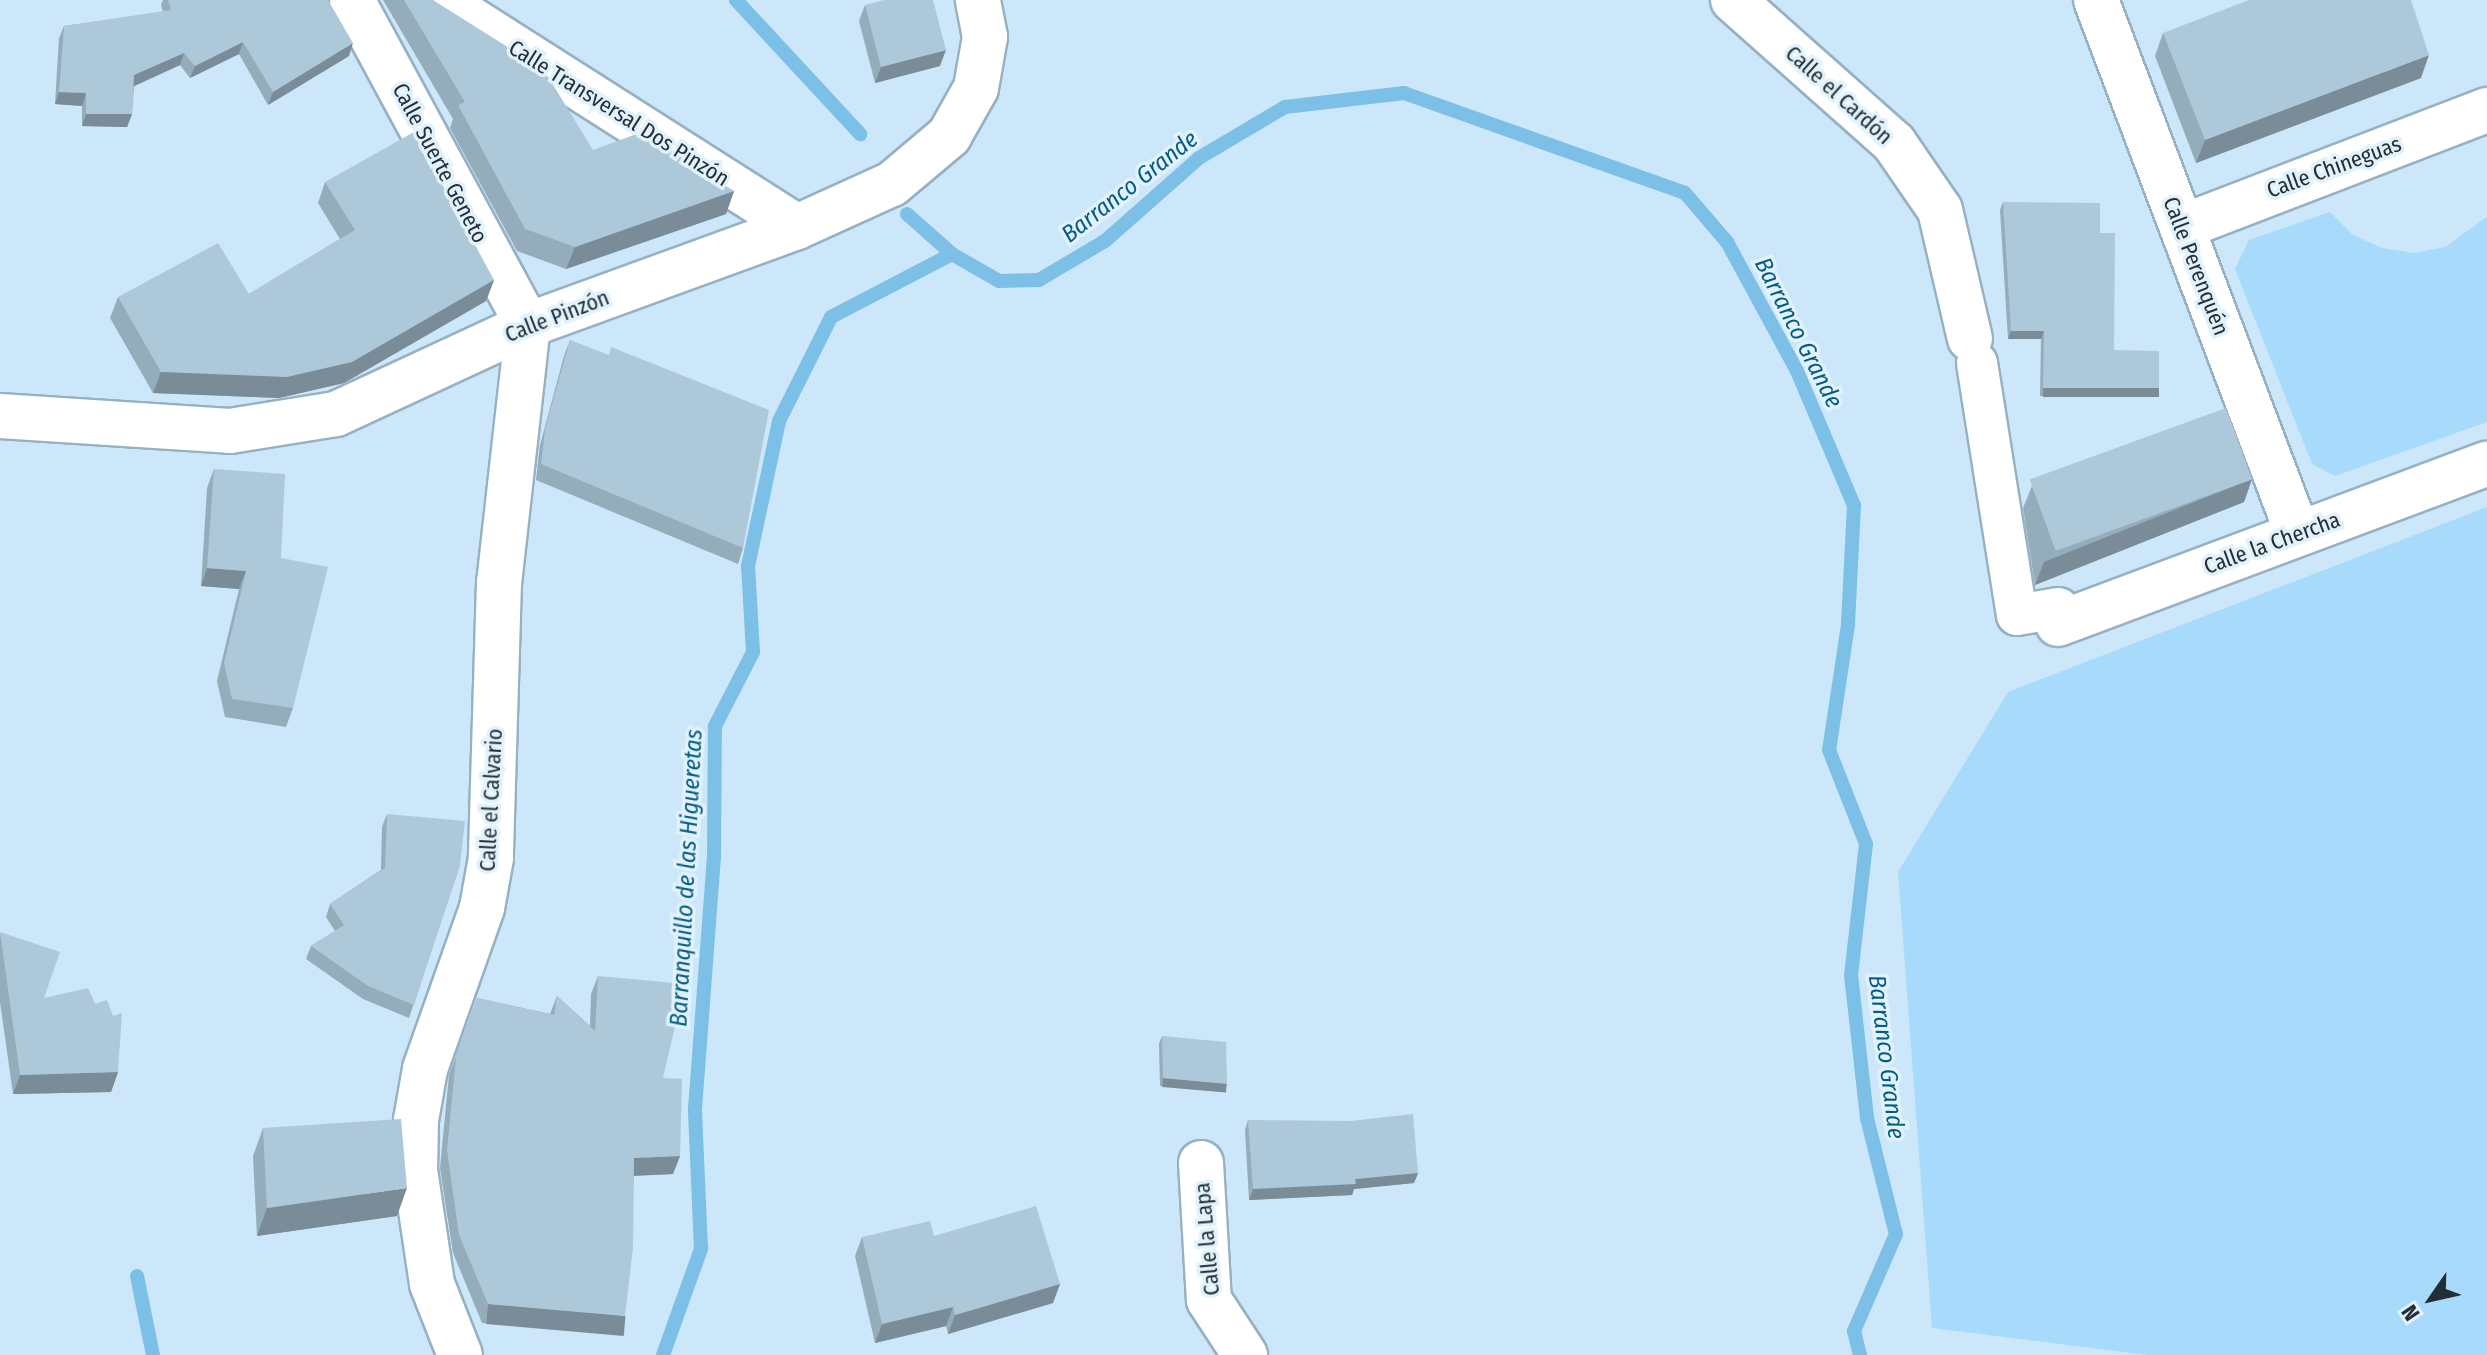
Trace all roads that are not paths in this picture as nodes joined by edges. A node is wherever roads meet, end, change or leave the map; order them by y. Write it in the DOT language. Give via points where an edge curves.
graph roads {
  1 [pos="352,0"];
  2 [pos="441,0"];
  3 [pos="978,0"];
  4 [pos="1733,0"];
  5 [pos="2096,0"];
  6 [pos="2487,110"];
  7 [pos="797,227"];
  8 [pos="2182,227"];
  9 [pos="528,325"];
  10 [pos="1973,351"];
  11 [pos="0,416"];
  12 [pos="2487,464"];
  13 [pos="2297,532"];
  14 [pos="2058,616"];
  15 [pos="1201,1163"];
  16 [pos="460,1355"];
  17 [pos="1245,1355"];
  1 -- 9 [label="street, Calle Suerte Geneto"];
  2 -- 7 [label="street, Calle Transversal Dos Pinzón"];
  3 -- 7 [label="street, Calle Pinzón" via="985,37 976,88 949,136 892,184"];
  4 -- 10 [label="street, Calle el Cardón" via="1894,143 1940,210"];
  5 -- 8 [label="street, Calle Perenquén"];
  6 -- 8 [label="street, Calle Chineguas"];
  7 -- 9 [label="street, Calle Pinzón"];
  8 -- 13 [label="street, Calle Perenquén"];
  9 -- 11 [label="street, Calle Pinzón" via="336,414 230,431"];
  9 -- 16 [label="street, Calle el Calvario" via="499,582 491,858 482,908 425,1069 416,1120 415,1170 432,1284"];
  10 -- 14 [label="street, Calle el Cardón" via="2017,615"];
  12 -- 13 [label="street, Calle la Chercha"];
  13 -- 14 [label="street, Calle la Chercha"];
  15 -- 17 [label="street, Calle la Lapa" via="1209,1300"];
}
